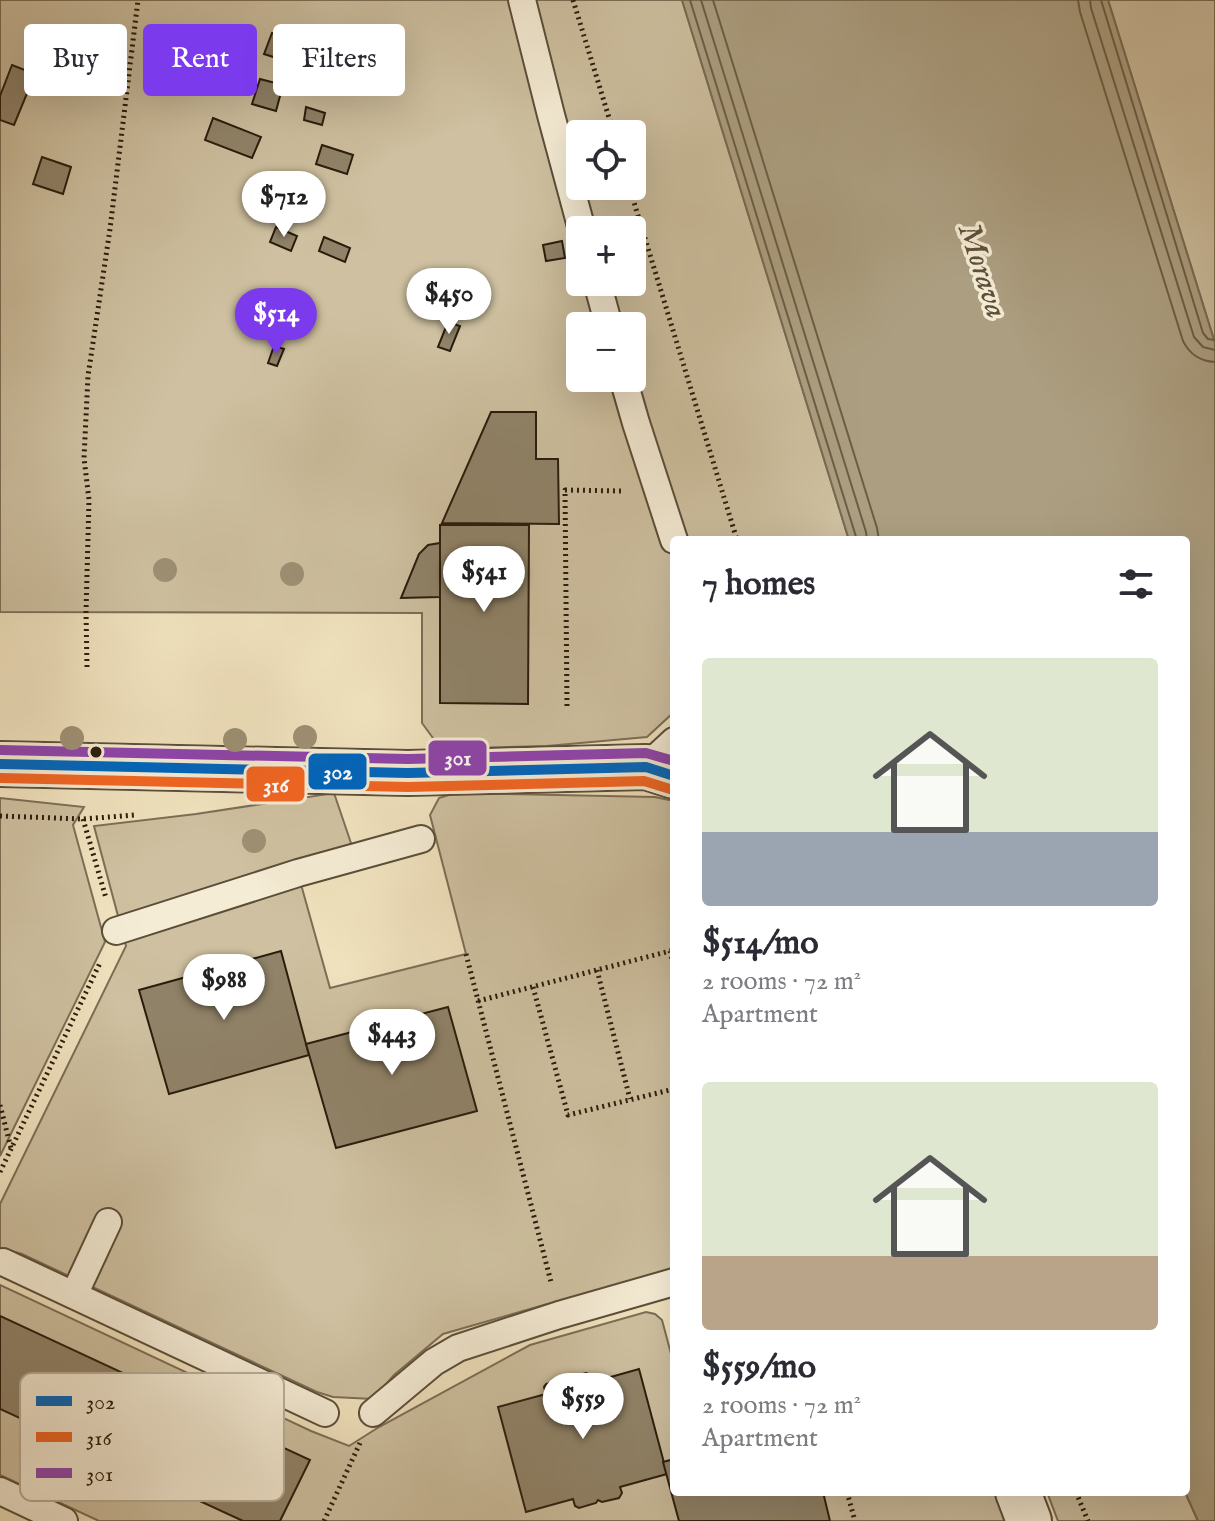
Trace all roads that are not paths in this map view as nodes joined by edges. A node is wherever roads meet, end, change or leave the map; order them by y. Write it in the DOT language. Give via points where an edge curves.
graph roads {
  1 [pos="522,0"];
  2 [pos="578,216"];
  3 [pos="627,392"];
  4 [pos="673,536"];
  5 [pos="665,761"];
  6 [pos="0,764"];
  7 [pos="421,839"];
  8 [pos="116,931"];
  9 [pos="108,1222"];
  10 [pos="3,1262"];
  11 [pos="670,1283"];
  12 [pos="74,1295"];
  13 [pos="240,1373"];
  14 [pos="284,1394"];
  15 [pos="325,1413"];
  16 [pos="373,1413"];
  17 [pos="0,1491"];
  18 [pos="1020,1496"];
  19 [pos="20,1500"];
  20 [pos="21,1501"];
  21 [pos="64,1521"];
  22 [pos="1029,1521"];
  1 -- 2 [label="lane"];
  3 -- 4 [label="lane"];
  5 -- 6 [label="street" via="408,773"];
  7 -- 8 [label="lane"];
  9 -- 12 [label="lane"];
  10 -- 12 [label="lane"];
  11 -- 16 [label="lane" via="458,1348"];
  12 -- 13 [label="lane"];
  14 -- 15 [label="lane"];
  17 -- 19 [label="lane"];
  18 -- 22 [label="street"];
  20 -- 21 [label="lane"];
}
